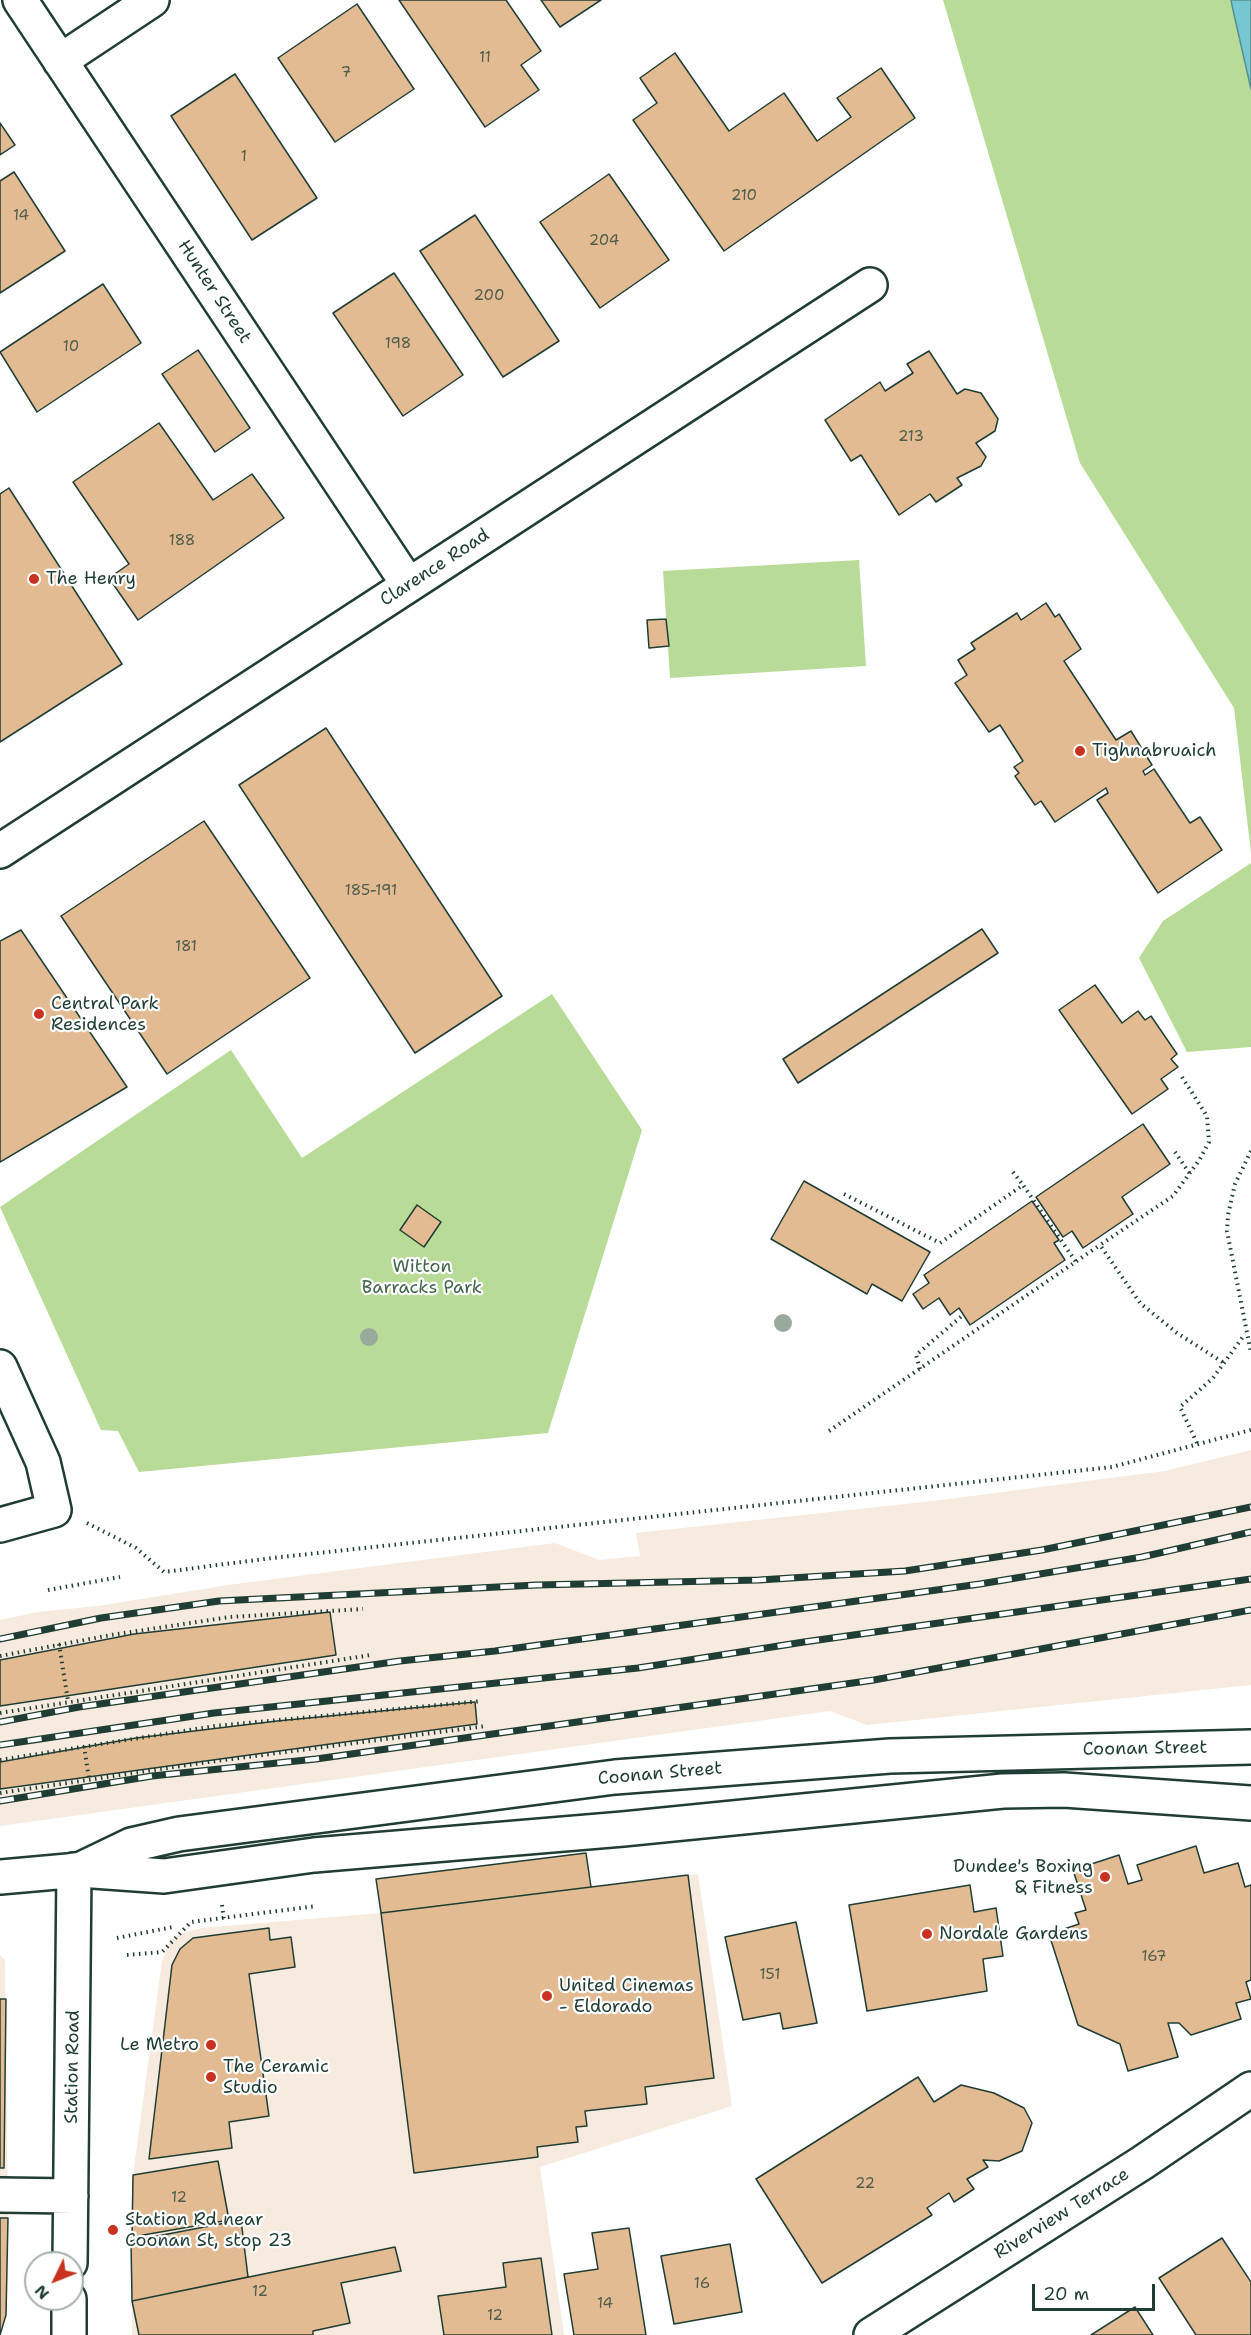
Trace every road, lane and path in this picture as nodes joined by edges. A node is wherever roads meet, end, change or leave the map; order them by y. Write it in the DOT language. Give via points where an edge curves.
graph roads {
  1 [pos="20,0"];
  2 [pos="152,0"];
  3 [pos="60,61"];
  4 [pos="870,285"];
  5 [pos="408,584"];
  6 [pos="0,851"];
  7 [pos="1182,1077"];
  8 [pos="1251,1151"];
  9 [pos="1175,1152"];
  10 [pos="1013,1172"];
  11 [pos="1190,1174"];
  12 [pos="1023,1185"];
  13 [pos="844,1194"];
  14 [pos="1100,1245"];
  15 [pos="1076,1262"];
  16 [pos="963,1315"];
  17 [pos="1246,1334"];
  18 [pos="1251,1353"];
  19 [pos="1224,1363"];
  20 [pos="0,1367"];
  21 [pos="920,1369"];
  22 [pos="1251,1430"];
  23 [pos="829,1431"];
  24 [pos="1197,1443"];
  25 [pos="54,1510"];
  26 [pos="0,1525"];
  27 [pos="120,1577"];
  28 [pos="48,1590"];
  29 [pos="363,1609"];
  30 [pos="59,1644"];
  31 [pos="371,1654"];
  32 [pos="0,1656"];
  33 [pos="68,1701"];
  34 [pos="482,1701"];
  35 [pos="0,1713"];
  36 [pos="486,1726"];
  37 [pos="84,1746"];
  38 [pos="1251,1747"];
  39 [pos="1060,1750"];
  40 [pos="0,1760"];
  41 [pos="1251,1771"];
  42 [pos="89,1779"];
  43 [pos="0,1793"];
  44 [pos="1251,1803"];
  45 [pos="76,1870"];
  46 [pos="0,1877"];
  47 [pos="222,1902"];
  48 [pos="317,1906"];
  49 [pos="224,1920"];
  50 [pos="173,1927"];
  51 [pos="117,1938"];
  52 [pos="127,1955"];
  53 [pos="1251,2089"];
  54 [pos="0,2195"];
  55 [pos="71,2196"];
  56 [pos="70,2251"];
  57 [pos="69,2311"];
  58 [pos="69,2335"];
  59 [pos="871,2335"];
  1 -- 3 [label="street, Hunter Street"];
  2 -- 3 [label="street"];
  3 -- 5 [label="street, Hunter Street"];
  4 -- 5 [label="street, Clarence Road"];
  5 -- 6 [label="street, Clarence Road"];
  7 -- 11 [label="path" via="1207,1116 1209,1142"];
  8 -- 17 [label="path" via="1235,1184 1227,1231"];
  9 -- 11 [label="path"];
  10 -- 12 [label="path"];
  11 -- 14 [label="path" via="1173,1196"];
  12 -- 13 [label="path" via="940,1243"];
  12 -- 15 [label="path"];
  14 -- 15 [label="path"];
  14 -- 19 [label="path" via="1140,1303"];
  15 -- 21 [label="path"];
  16 -- 21 [label="path" via="916,1355"];
  17 -- 18 [label="path"];
  17 -- 19 [label="path"];
  19 -- 24 [label="path" via="1180,1407"];
  20 -- 25 [label="street" via="44,1462"];
  21 -- 23 [label="path"];
  22 -- 24 [label="path"];
  24 -- 25 [label="path" via="1112,1467 164,1572 113,1534"];
  25 -- 26 [label="street"];
  27 -- 28 [label="path"];
  29 -- 30 [label="path" via="230,1617"];
  30 -- 32 [label="path"];
  30 -- 33 [label="path"];
  31 -- 33 [label="path"];
  33 -- 35 [label="path"];
  34 -- 37 [label="path" via="215,1726"];
  36 -- 42 [label="path"];
  37 -- 40 [label="path"];
  37 -- 42 [label="path"];
  38 -- 39 [label="street, Coonan Street"];
  39 -- 41 [label="street"];
  39 -- 45 [label="street, Coonan Street" via="752,1765 558,1784 161,1837 131,1845"];
  42 -- 43 [label="path"];
  44 -- 45 [label="street, Coonan Street" via="1064,1790 1003,1791 314,1855 164,1876"];
  45 -- 46 [label="street, Coonan Street"];
  45 -- 55 [label="street, Station Road"];
  47 -- 49 [label="path"];
  48 -- 49 [label="path"];
  49 -- 52 [label="path" via="191,1922 162,1952"];
  50 -- 51 [label="path"];
  53 -- 59 [label="street, Riverview Terrace"];
  54 -- 55 [label="street"];
  55 -- 56 [label="street, Station Road"];
  57 -- 58 [label="street"];
}
